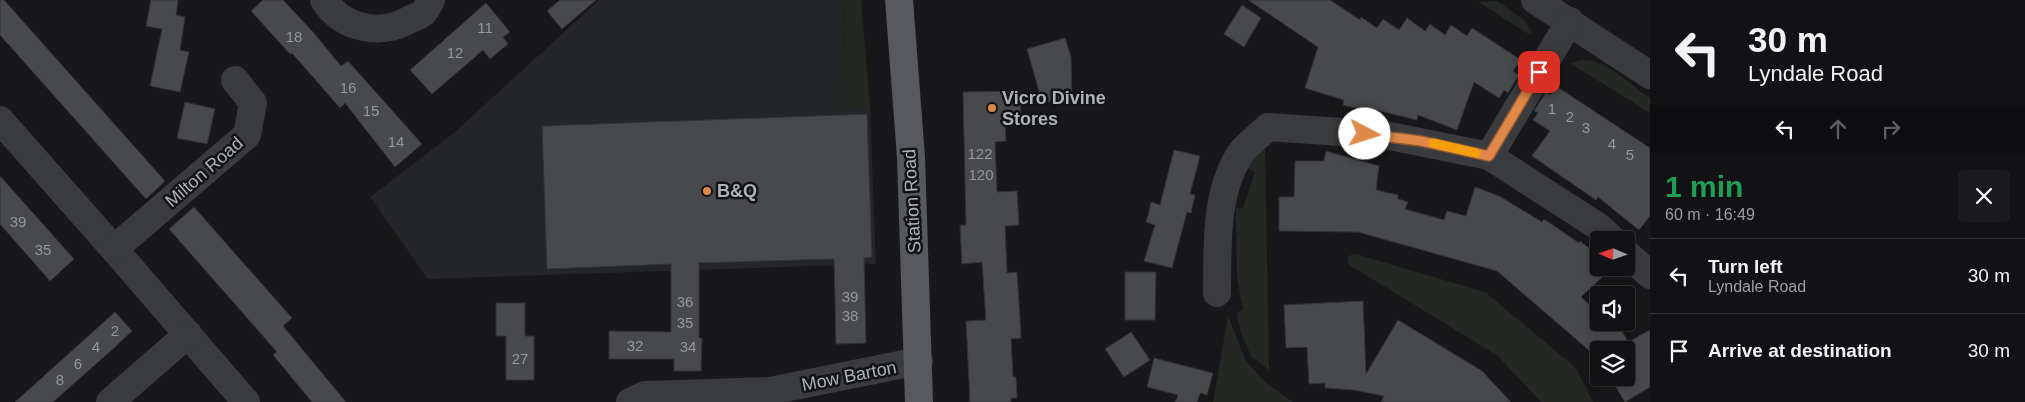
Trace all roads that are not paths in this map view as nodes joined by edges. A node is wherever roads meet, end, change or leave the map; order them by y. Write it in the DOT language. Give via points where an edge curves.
graph roads {
  1 [pos="324,0"];
  2 [pos="431,0"];
  3 [pos="899,0"];
  4 [pos="1535,0"];
  5 [pos="1570,21"];
  6 [pos="1650,75"];
  7 [pos="235,80"];
  8 [pos="0,120"];
  9 [pos="1489,156"];
  10 [pos="1603,231"];
  11 [pos="114,249"];
  12 [pos="1635,261"];
  13 [pos="1650,275"];
  14 [pos="1217,293"];
  15 [pos="188,334"];
  16 [pos="919,362"];
  17 [pos="110,402"];
  18 [pos="246,402"];
  19 [pos="630,402"];
  20 [pos="920,402"];
  1 -- 2 [label="street" via="331,10 350,23 370,30 398,26 422,14"];
  3 -- 16 [label="main road, Station Road" via="911,157"];
  4 -- 5 [label="street"];
  5 -- 6 [label="street"];
  5 -- 9 [label="street"];
  7 -- 11 [label="street, Milton Road" via="253,103 247,135"];
  8 -- 11 [label="street"];
  9 -- 10 [label="street"];
  9 -- 14 [label="street" via="1384,135 1268,127 1241,153 1224,187 1218,231"];
  11 -- 15 [label="street"];
  12 -- 13 [label="street"];
  15 -- 17 [label="street"];
  15 -- 18 [label="street"];
  16 -- 19 [label="street, Mow Barton" via="770,391 645,395"];
  16 -- 20 [label="main road, Station Road"];
}
